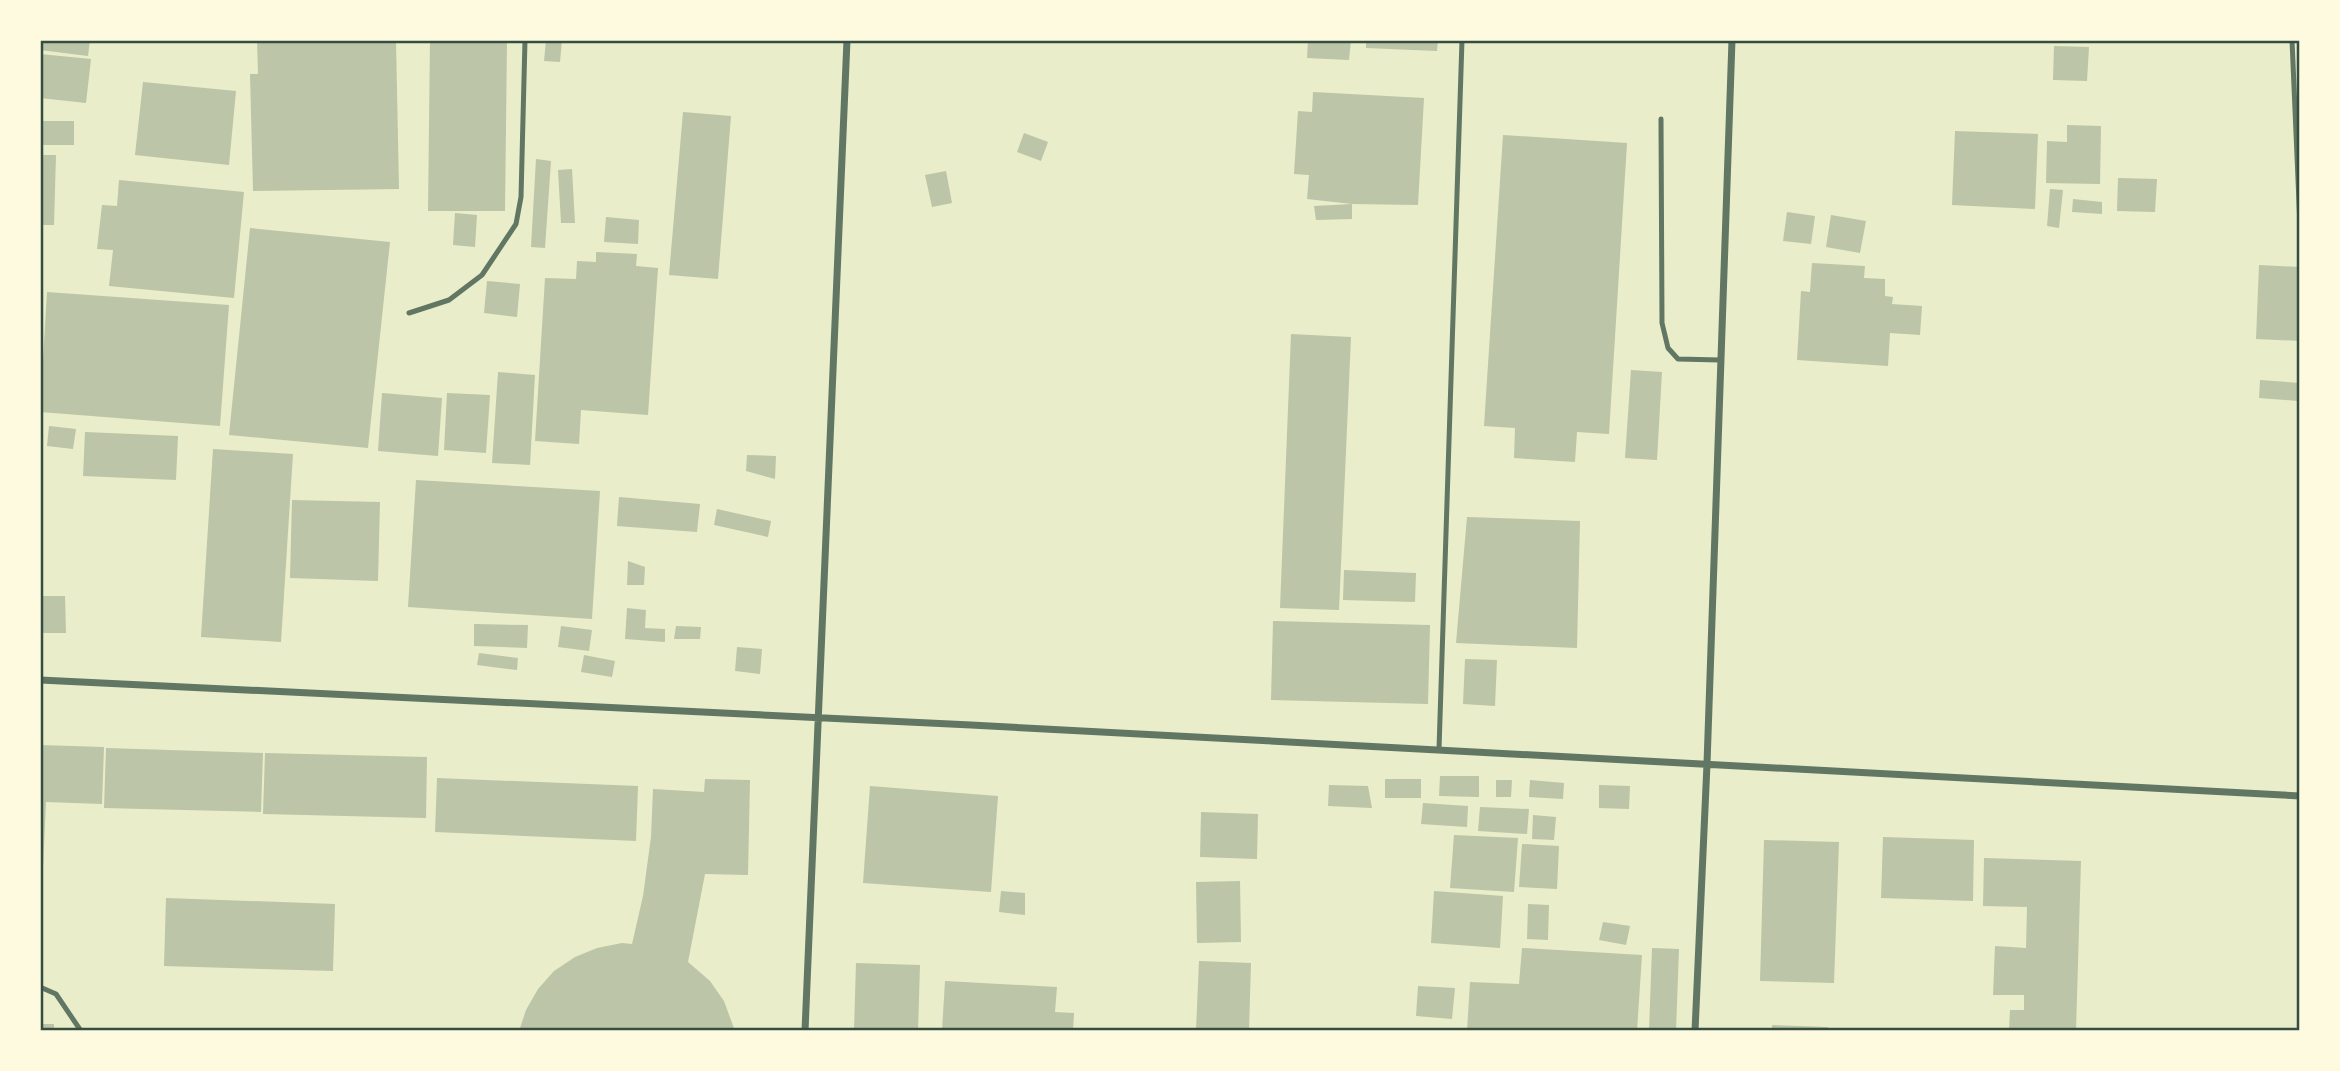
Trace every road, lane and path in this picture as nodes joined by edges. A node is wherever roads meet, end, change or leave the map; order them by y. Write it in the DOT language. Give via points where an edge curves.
graph roads {
  1 [pos="525,40"];
  2 [pos="847,40"];
  3 [pos="1462,40"];
  4 [pos="1732,40"];
  5 [pos="2292,40"];
  6 [pos="1661,119"];
  7 [pos="2300,226"];
  8 [pos="409,313"];
  9 [pos="1720,360"];
  10 [pos="40,680"];
  11 [pos="818,718"];
  12 [pos="1439,749"];
  13 [pos="1707,764"];
  14 [pos="2300,796"];
  15 [pos="40,987"];
  16 [pos="81,1031"];
  17 [pos="805,1031"];
  18 [pos="1695,1031"];
  1 -- 8 [label="lane" via="521,197 516,224 482,275 449,300"];
  2 -- 11 [label="street"];
  3 -- 12 [label="lane"];
  4 -- 9 [label="street"];
  5 -- 7 [label="lane"];
  6 -- 9 [label="lane" via="1662,323 1668,348 1678,359"];
  9 -- 13 [label="street"];
  10 -- 11 [label="street"];
  11 -- 12 [label="street"];
  11 -- 17 [label="street"];
  12 -- 13 [label="street"];
  13 -- 14 [label="street"];
  13 -- 18 [label="street"];
  15 -- 16 [label="lane" via="56,994"];
}
